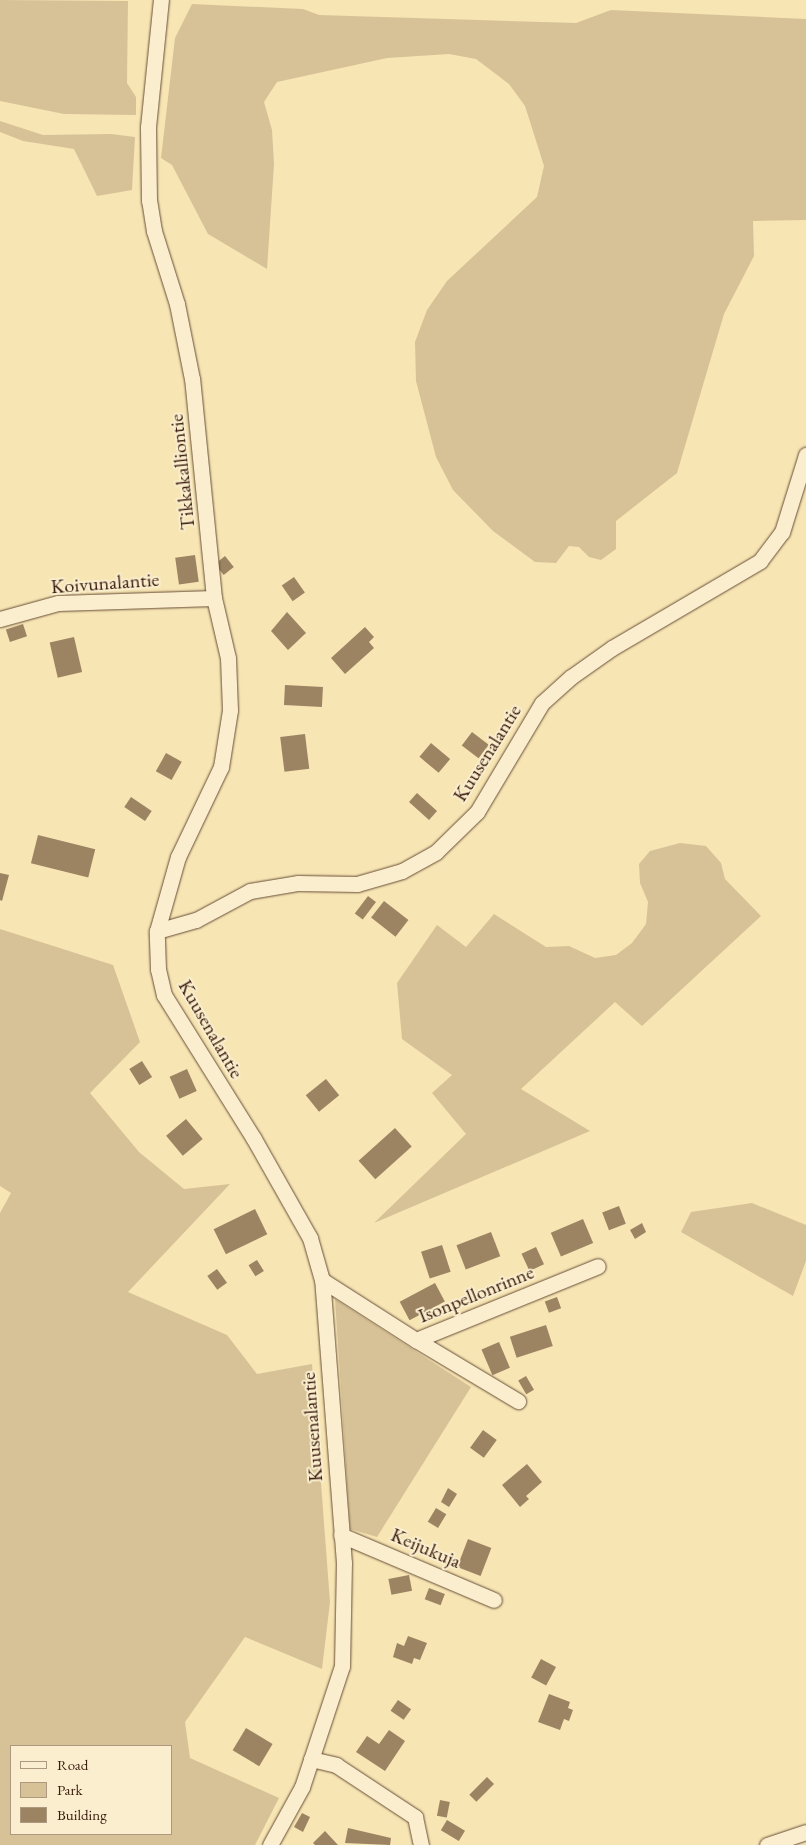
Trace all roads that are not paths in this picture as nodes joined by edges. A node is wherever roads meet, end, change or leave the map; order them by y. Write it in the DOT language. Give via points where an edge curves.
graph roads {
  1 [pos="161,0"];
  2 [pos="806,455"];
  3 [pos="214,598"];
  4 [pos="0,619"];
  5 [pos="158,931"];
  6 [pos="598,1266"];
  7 [pos="322,1280"];
  8 [pos="416,1340"];
  9 [pos="518,1401"];
  10 [pos="341,1535"];
  11 [pos="494,1600"];
  12 [pos="311,1759"];
  13 [pos="806,1832"];
  14 [pos="270,1845"];
  15 [pos="421,1845"];
  16 [pos="767,1845"];
  1 -- 3 [label="street, Tikkakalliontie" via="150,96 149,201 190,363"];
  2 -- 5 [label="street, Kuusenalantie" via="782,532 760,561 612,648 570,677 542,703 477,812 436,852 402,871 357,884 298,882 250,891 196,920"];
  3 -- 4 [label="street, Koivunalantie" via="58,602"];
  3 -- 5 [label="street, Tikkakalliontie" via="229,675 230,710 221,767 178,857"];
  5 -- 7 [label="street, Kuusenalantie" via="158,969 164,995 254,1139 310,1238"];
  6 -- 8 [label="street, Isonpellonrinne"];
  7 -- 8 [label="street, Isonpellonrinne"];
  7 -- 10 [label="street, Kuusenalantie"];
  8 -- 9 [label="street"];
  10 -- 11 [label="street, Keijukuja"];
  10 -- 12 [label="street, Kuusenalantie" via="342,1666"];
  12 -- 14 [label="street, Kuusenalantie" via="302,1788"];
  12 -- 15 [label="street" via="336,1765 415,1817"];
  13 -- 16 [label="street"];
}
